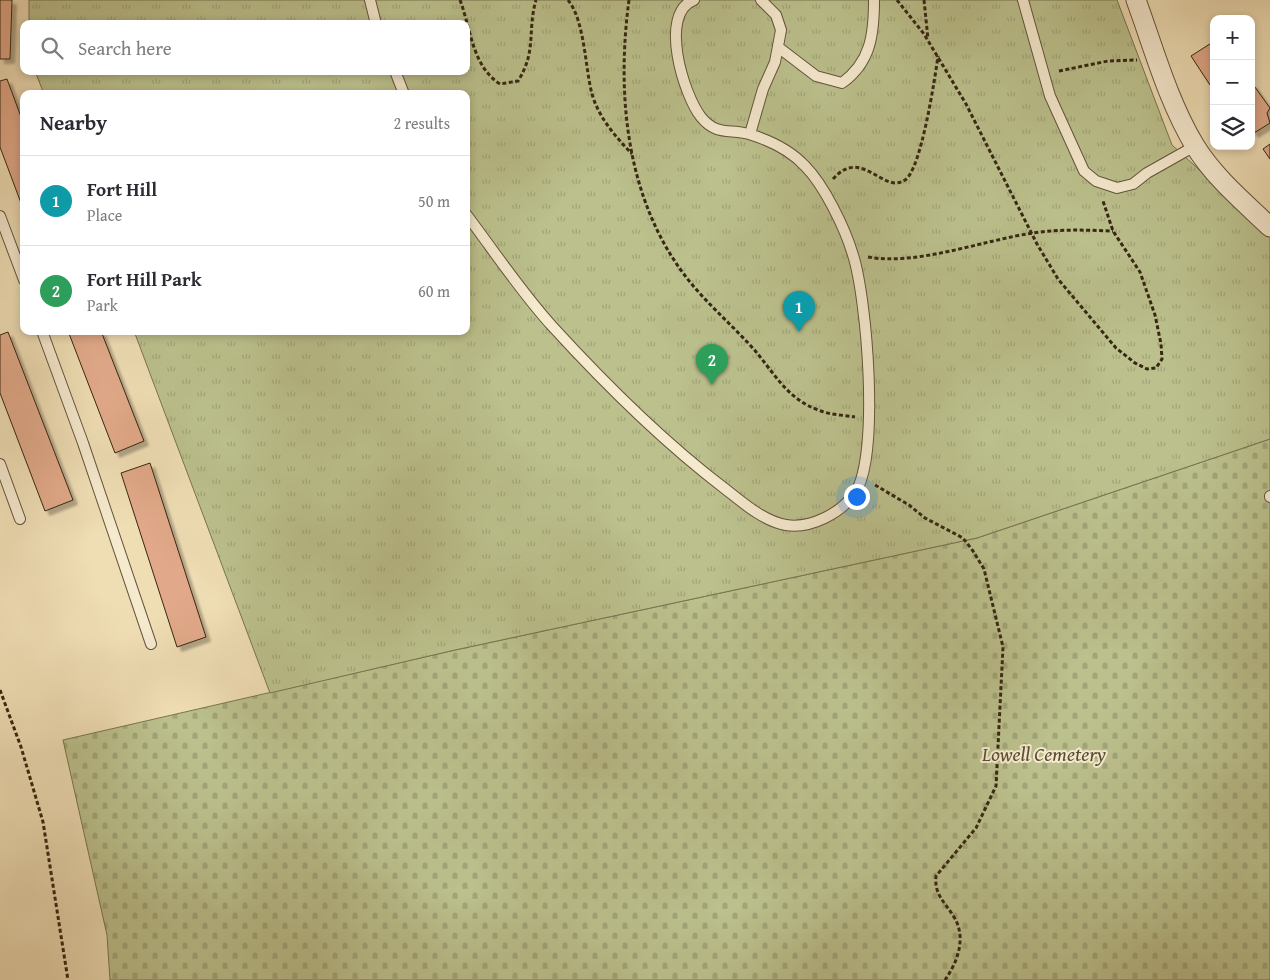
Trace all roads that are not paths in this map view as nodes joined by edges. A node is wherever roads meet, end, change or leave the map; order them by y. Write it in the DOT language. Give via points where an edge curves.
graph roads {
  1 [pos="370,0"];
  2 [pos="694,0"];
  3 [pos="761,0"];
  4 [pos="874,0"];
  5 [pos="1023,0"];
  6 [pos="1136,0"];
  7 [pos="375,20"];
  8 [pos="778,47"];
  9 [pos="397,75"];
  10 [pos="402,90"];
  11 [pos="750,134"];
  12 [pos="1195,146"];
  13 [pos="0,216"];
  14 [pos="470,219"];
  15 [pos="1270,227"];
  16 [pos="20,269"];
  17 [pos="44,335"];
  18 [pos="0,464"];
  19 [pos="20,519"];
  20 [pos="151,644"];
  1 -- 7 [label="lane"];
  2 -- 11 [label="lane" via="681,9 676,39 679,62 696,110 713,129"];
  3 -- 8 [label="lane" via="776,15 781,30"];
  4 -- 8 [label="lane" via="874,22 867,55 856,73 842,82 816,76"];
  5 -- 12 [label="lane" via="1050,96 1084,170 1096,182 1117,188 1133,184"];
  6 -- 12 [label="street" via="1170,94"];
  8 -- 11 [label="lane"];
  9 -- 10 [label="lane"];
  11 -- 14 [label="lane" via="786,150 806,166 826,193 853,254 866,320 868,419 862,481 853,496 829,516 809,524 786,525 758,514 648,425 550,324"];
  12 -- 15 [label="street" via="1235,194"];
  13 -- 16 [label="lane"];
  17 -- 20 [label="lane" via="84,443"];
  18 -- 19 [label="lane"];
}
